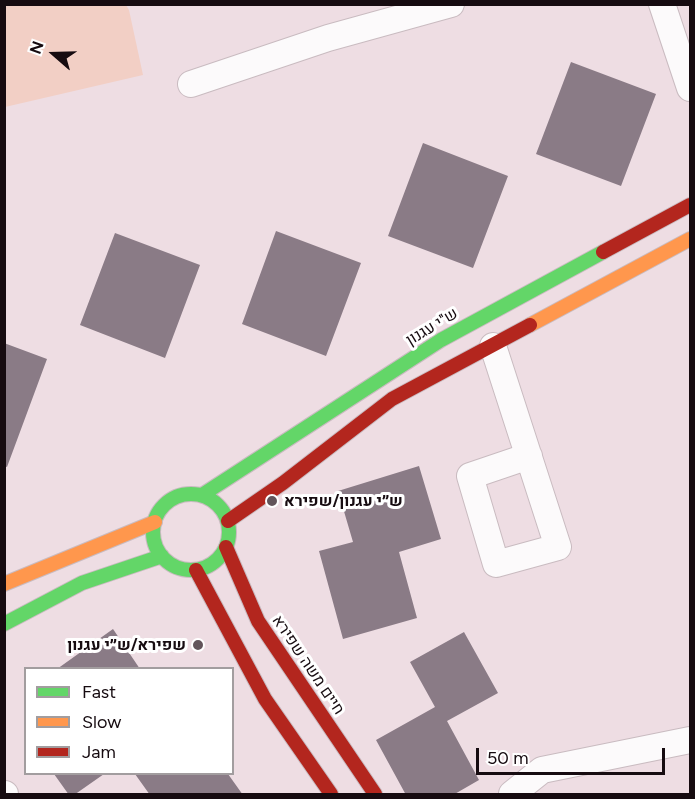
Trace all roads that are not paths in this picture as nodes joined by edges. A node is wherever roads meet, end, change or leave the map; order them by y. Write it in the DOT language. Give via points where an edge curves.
graph roads {
  1 [pos="451,4"];
  2 [pos="663,4"];
  3 [pos="191,84"];
  4 [pos="690,88"];
  5 [pos="690,205"];
  6 [pos="690,240"];
  7 [pos="493,346"];
  8 [pos="529,456"];
  9 [pos="202,495"];
  10 [pos="228,521"];
  11 [pos="155,522"];
  12 [pos="226,547"];
  13 [pos="162,556"];
  14 [pos="196,570"];
  15 [pos="4,584"];
  16 [pos="4,624"];
  17 [pos="690,740"];
  18 [pos="331,795"];
  19 [pos="375,795"];
  20 [pos="512,795"];
  1 -- 3 [label="street" via="328,38"];
  2 -- 4 [label="street"];
  5 -- 9 [label="street, ש\"י עגנון" via="441,340"];
  6 -- 7 [label="street"];
  7 -- 8 [label="street"];
  7 -- 10 [label="street" via="392,399"];
  9 -- 10 [label="street" via="222,509"];
  9 -- 11 [label="street" via="178,496 160,511"];
  10 -- 12 [label="street"];
  11 -- 13 [label="street" via="153,534"];
  11 -- 15 [label="street"];
  12 -- 14 [label="street" via="219,558"];
  12 -- 19 [label="street, חיים משה שפירא" via="258,621"];
  13 -- 14 [label="street" via="183,569"];
  13 -- 16 [label="street" via="82,583"];
  14 -- 18 [label="street" via="265,699"];
  17 -- 20 [label="street" via="542,770"];
}
